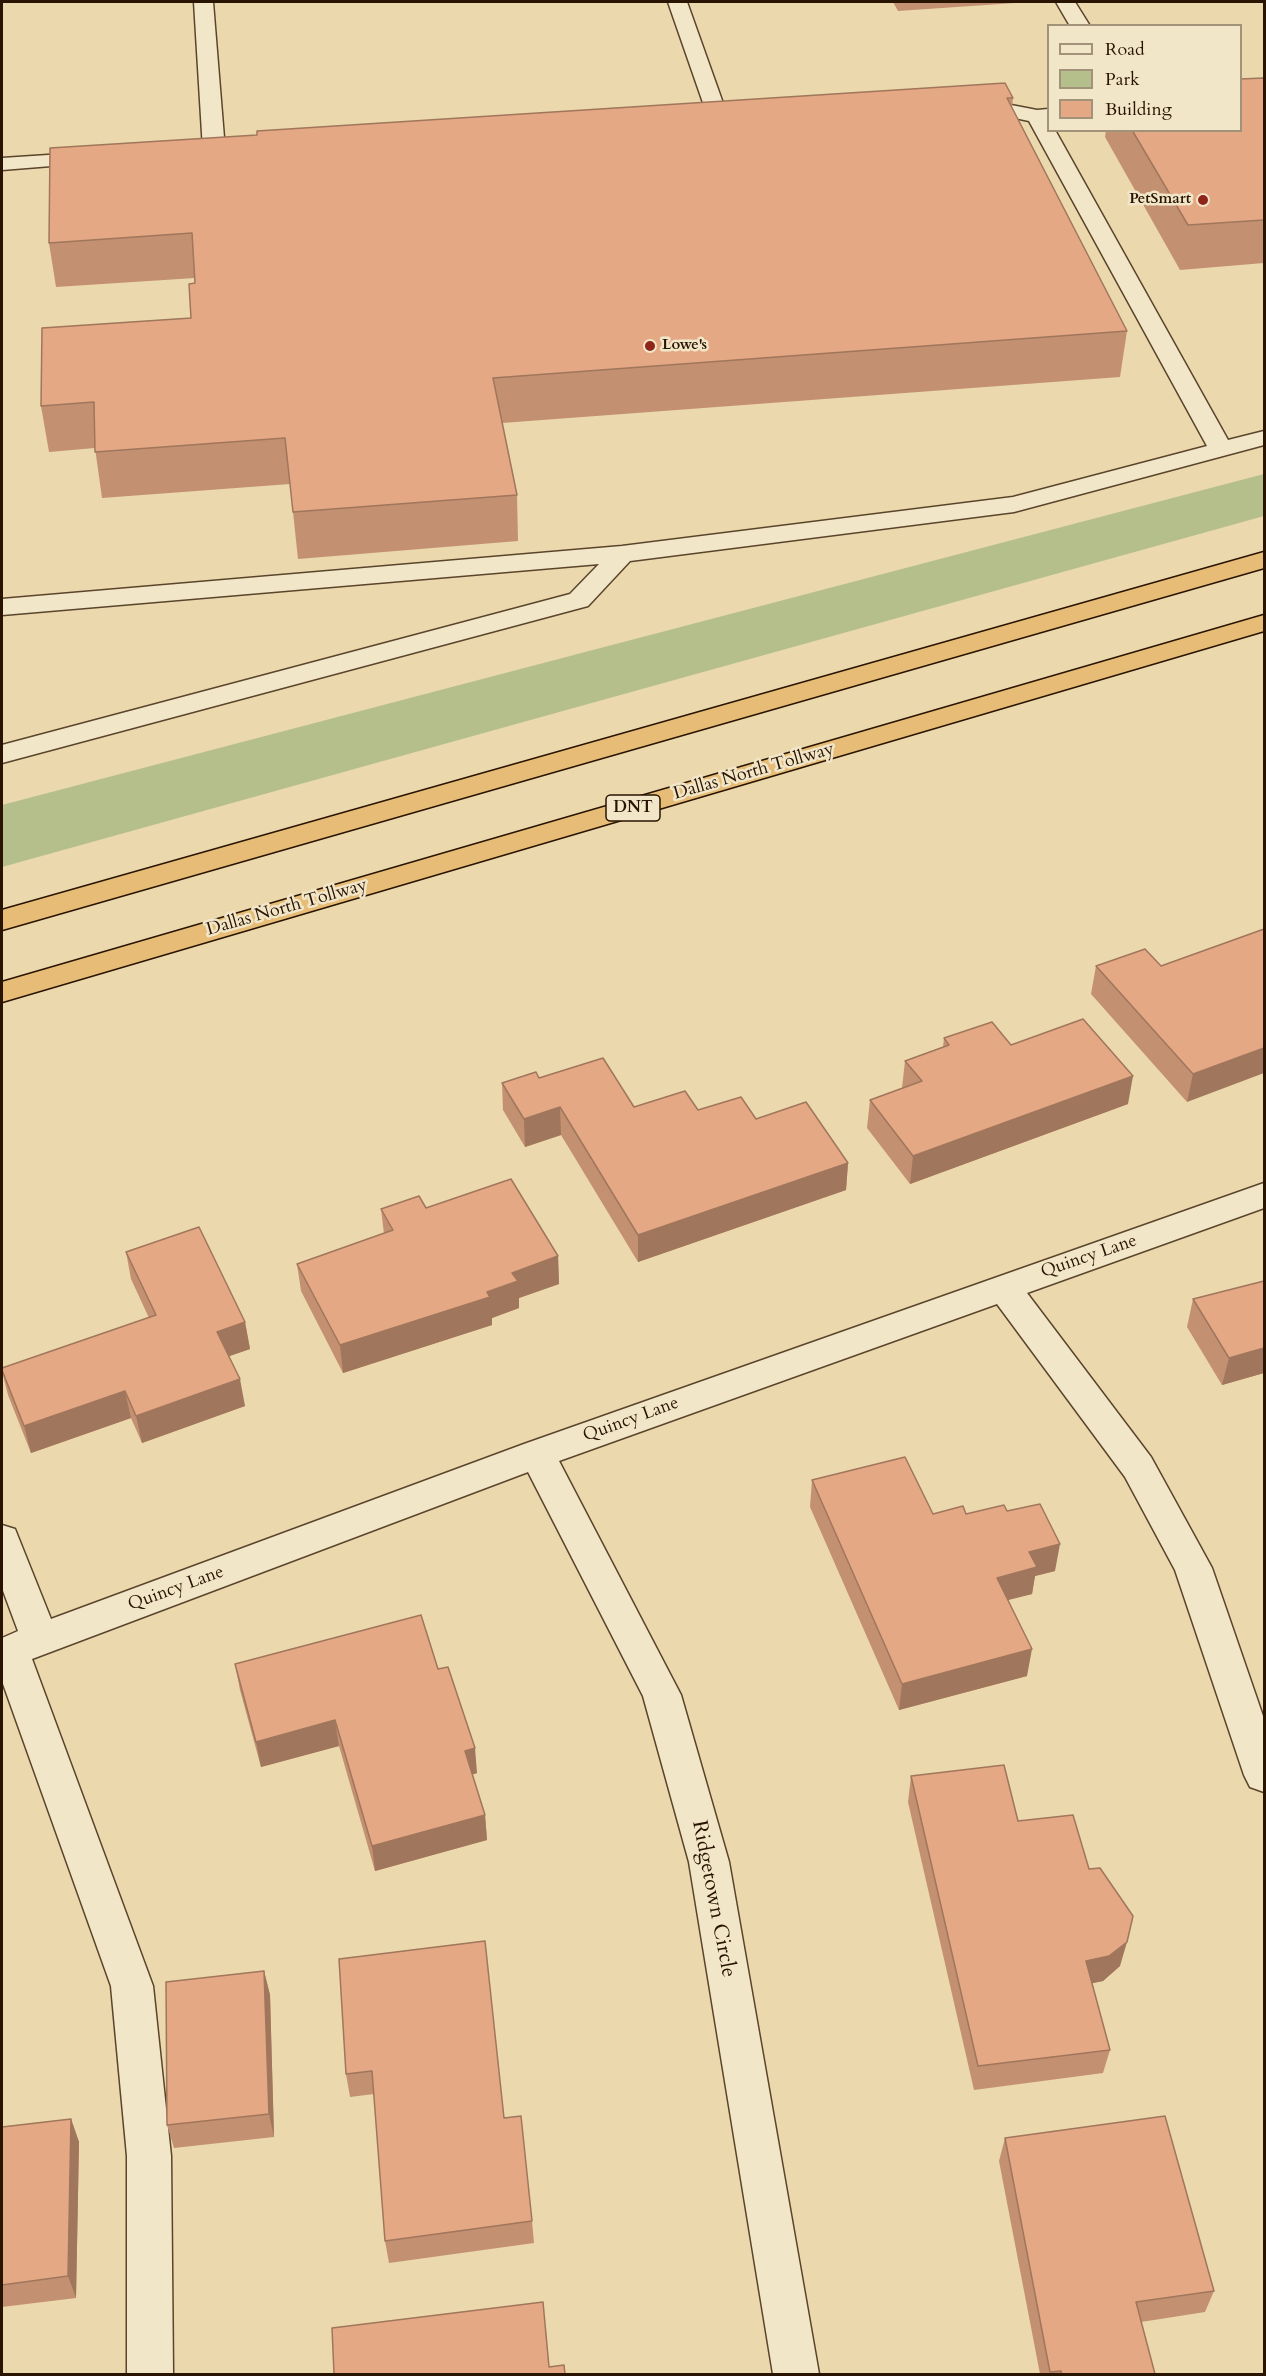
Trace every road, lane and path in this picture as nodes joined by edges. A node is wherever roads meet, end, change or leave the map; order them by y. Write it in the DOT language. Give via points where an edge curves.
graph roads {
  1 [pos="202,2"];
  2 [pos="677,2"];
  3 [pos="1066,2"];
  4 [pos="1079,24"];
  5 [pos="947,99"];
  6 [pos="1043,115"];
  7 [pos="741,118"];
  8 [pos="719,120"];
  9 [pos="695,121"];
  10 [pos="1052,132"];
  11 [pos="237,149"];
  12 [pos="214,150"];
  13 [pos="191,152"];
  14 [pos="110,157"];
  15 [pos="2,164"];
  16 [pos="1264,438"];
  17 [pos="1221,450"];
  18 [pos="622,554"];
  19 [pos="1264,560"];
  20 [pos="2,607"];
  21 [pos="1264,623"];
  22 [pos="2,754"];
  23 [pos="2,920"];
  24 [pos="2,992"];
  25 [pos="1264,1195"];
  26 [pos="1003,1287"];
  27 [pos="537,1454"];
  28 [pos="2,1540"];
  29 [pos="17,1648"];
  30 [pos="1264,1775"];
  31 [pos="150,2374"];
  32 [pos="796,2374"];
  1 -- 12 [label="street"];
  2 -- 8 [label="street"];
  3 -- 4 [label="street"];
  5 -- 6 [label="street"];
  7 -- 8 [label="street"];
  8 -- 9 [label="street"];
  10 -- 17 [label="street"];
  11 -- 12 [label="street"];
  12 -- 13 [label="street"];
  14 -- 15 [label="street"];
  16 -- 17 [label="street"];
  17 -- 18 [label="street" via="1014,504"];
  18 -- 20 [label="street"];
  18 -- 22 [label="street" via="579,600"];
  19 -- 23 [label="highway"];
  21 -- 24 [label="highway, Dallas North Tollway / DNT"];
  25 -- 26 [label="street, Quincy Lane"];
  26 -- 27 [label="street, Quincy Lane"];
  26 -- 30 [label="street" via="1138,1467 1192,1568"];
  27 -- 29 [label="street, Quincy Lane"];
  27 -- 32 [label="street, Ridgetown Circle" via="662,1695 710,1862"];
  28 -- 29 [label="street"];
  29 -- 31 [label="street" via="132,1986 149,2156"];
}
